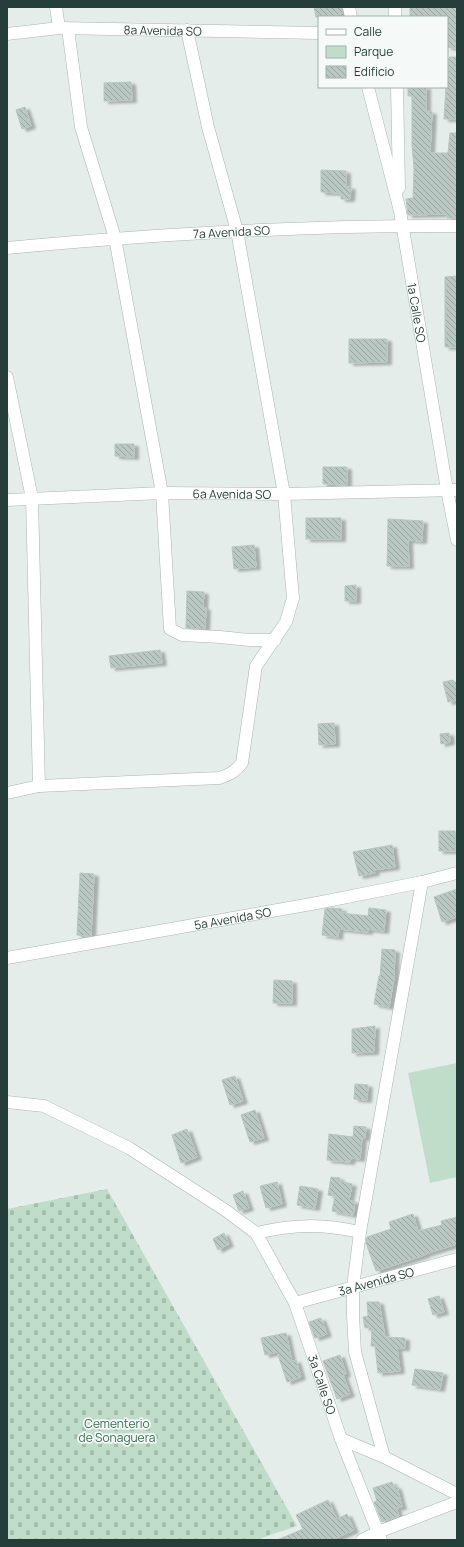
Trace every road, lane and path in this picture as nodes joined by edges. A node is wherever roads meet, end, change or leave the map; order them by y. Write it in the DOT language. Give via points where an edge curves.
graph roads {
  1 [pos="56,7"];
  2 [pos="64,29"];
  3 [pos="186,30"];
  4 [pos="318,33"];
  5 [pos="7,34"];
  6 [pos="368,88"];
  7 [pos="396,88"];
  8 [pos="400,211"];
  9 [pos="402,226"];
  10 [pos="457,226"];
  11 [pos="237,231"];
  12 [pos="115,238"];
  13 [pos="7,248"];
  14 [pos="7,377"];
  15 [pos="452,490"];
  16 [pos="162,493"];
  17 [pos="284,494"];
  18 [pos="32,498"];
  19 [pos="7,500"];
  20 [pos="457,540"];
  21 [pos="275,640"];
  22 [pos="39,786"];
  23 [pos="7,793"];
  24 [pos="457,873"];
  25 [pos="422,882"];
  26 [pos="7,958"];
  27 [pos="7,1102"];
  28 [pos="360,1232"];
  29 [pos="256,1233"];
  30 [pos="457,1259"];
  31 [pos="353,1287"];
  32 [pos="295,1303"];
  33 [pos="341,1439"];
  34 [pos="384,1457"];
  35 [pos="457,1494"];
  36 [pos="457,1502"];
  37 [pos="379,1536"];
  38 [pos="362,1540"];
  1 -- 2 [label="street"];
  2 -- 3 [label="street, 8a Avenida SO"];
  2 -- 5 [label="street, 8a Avenida SO"];
  2 -- 12 [label="street" via="81,127"];
  3 -- 4 [label="street, 8a Avenida SO"];
  3 -- 11 [label="street" via="208,127"];
  6 -- 8 [label="street, 1a Calle SO"];
  7 -- 8 [label="street"];
  8 -- 9 [label="street, 1a Calle SO"];
  9 -- 10 [label="street, 7a Avenida SO"];
  9 -- 11 [label="street, 7a Avenida SO"];
  9 -- 15 [label="street, 1a Calle SO"];
  11 -- 12 [label="street, 7a Avenida SO"];
  11 -- 17 [label="street"];
  12 -- 13 [label="street, 7a Avenida SO"];
  12 -- 16 [label="street"];
  14 -- 18 [label="street"];
  15 -- 17 [label="street, 6a Avenida SO"];
  15 -- 20 [label="street, 1a Calle SO"];
  16 -- 17 [label="street, 6a Avenida SO"];
  16 -- 18 [label="street, 6a Avenida SO"];
  16 -- 21 [label="street" via="170,629 188,635"];
  17 -- 21 [label="street" via="293,598 286,622"];
  18 -- 19 [label="street, 6a Avenida SO"];
  18 -- 22 [label="street"];
  21 -- 22 [label="street" via="256,666 242,763 229,775 219,778"];
  22 -- 23 [label="street"];
  24 -- 25 [label="street, 5a Avenida SO"];
  25 -- 26 [label="street, 5a Avenida SO"];
  25 -- 28 [label="street"];
  27 -- 29 [label="street" via="44,1106 129,1148 226,1210"];
  28 -- 29 [label="street" via="308,1225"];
  28 -- 31 [label="street"];
  29 -- 32 [label="street, 3a Calle SO"];
  30 -- 31 [label="street, 3a Avenida SO"];
  31 -- 32 [label="street, 3a Avenida SO"];
  31 -- 34 [label="street" via="355,1352"];
  32 -- 33 [label="street, 3a Calle SO"];
  33 -- 34 [label="street"];
  33 -- 37 [label="street, 3a Calle SO"];
  34 -- 35 [label="street"];
  36 -- 37 [label="street"];
  37 -- 38 [label="street"];
}
